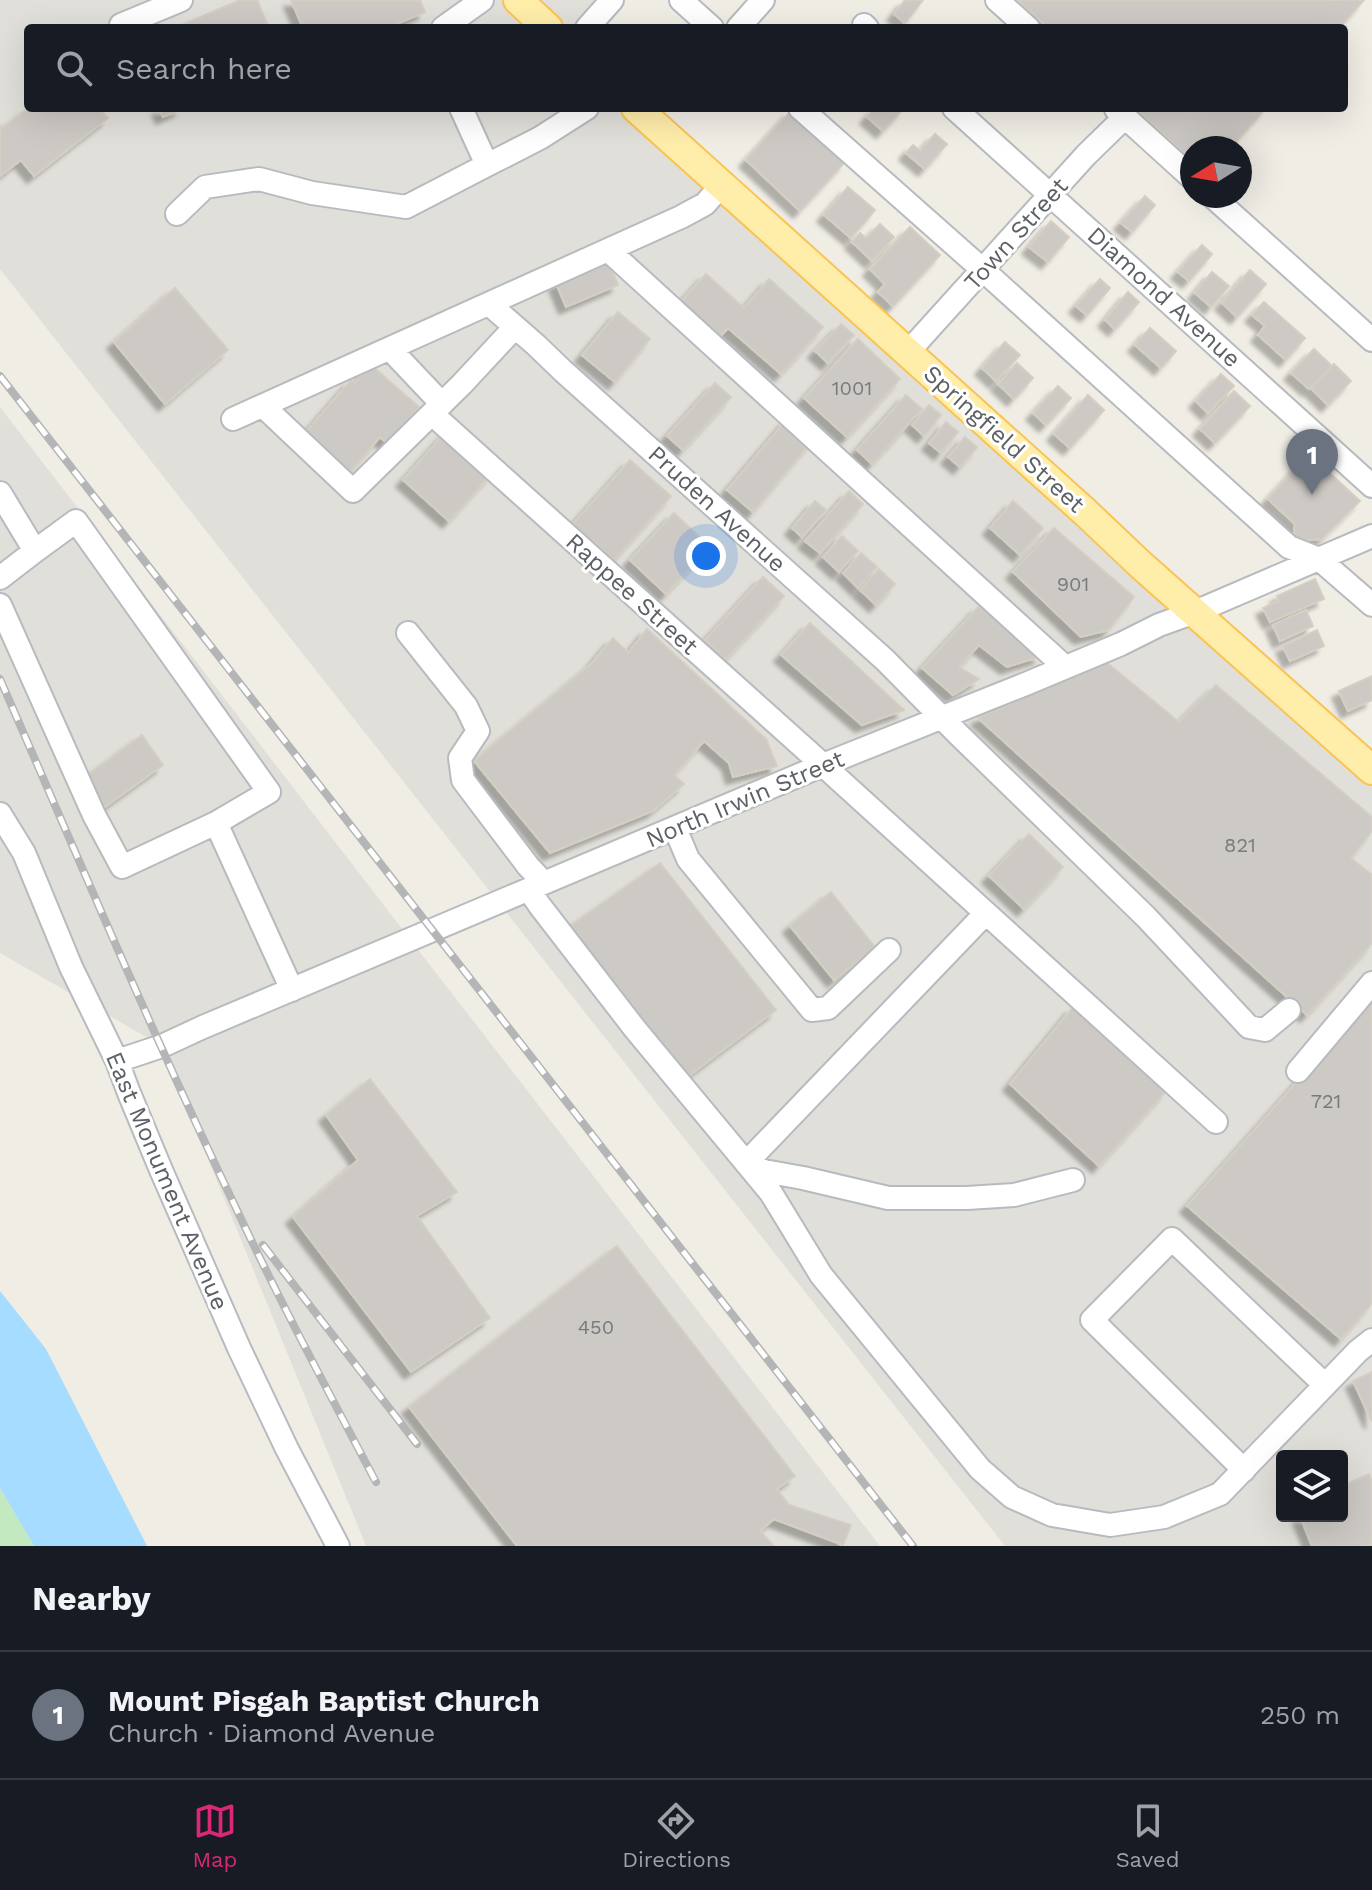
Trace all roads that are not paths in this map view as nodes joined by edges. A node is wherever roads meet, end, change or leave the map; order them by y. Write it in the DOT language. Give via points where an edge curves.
graph roads {
  1 [pos="181,0"];
  2 [pos="482,0"];
  3 [pos="518,0"];
  4 [pos="612,0"];
  5 [pos="681,0"];
  6 [pos="763,0"];
  7 [pos="997,0"];
  8 [pos="123,24"];
  9 [pos="449,24"];
  10 [pos="544,24"];
  11 [pos="591,24"];
  12 [pos="708,24"];
  13 [pos="742,24"];
  14 [pos="1024,24"];
  15 [pos="463,112"];
  16 [pos="581,112"];
  17 [pos="649,112"];
  18 [pos="805,112"];
  19 [pos="958,112"];
  20 [pos="1120,113"];
  21 [pos="487,165"];
  22 [pos="1180,167"];
  23 [pos="722,185"];
  24 [pos="1051,195"];
  25 [pos="1225,208"];
  26 [pos="177,214"];
  27 [pos="608,250"];
  28 [pos="983,270"];
  29 [pos="489,304"];
  30 [pos="515,327"];
  31 [pos="1372,340"];
  32 [pos="390,349"];
  33 [pos="908,352"];
  34 [pos="263,406"];
  35 [pos="441,413"];
  36 [pos="233,419"];
  37 [pos="1372,486"];
  38 [pos="0,493"];
  39 [pos="1372,536"];
  40 [pos="35,551"];
  41 [pos="1319,559"];
  42 [pos="0,578"];
  43 [pos="0,605"];
  44 [pos="1372,605"];
  45 [pos="1195,612"];
  46 [pos="408,633"];
  47 [pos="1065,667"];
  48 [pos="942,718"];
  49 [pos="823,765"];
  50 [pos="1372,770"];
  51 [pos="0,814"];
  52 [pos="216,823"];
  53 [pos="675,828"];
  54 [pos="537,886"];
  55 [pos="986,913"];
  56 [pos="889,950"];
  57 [pos="1372,983"];
  58 [pos="292,990"];
  59 [pos="1289,1010"];
  60 [pos="117,1061"];
  61 [pos="1298,1071"];
  62 [pos="1216,1122"];
  63 [pos="746,1163"];
  64 [pos="1073,1180"];
  65 [pos="1372,1340"];
  66 [pos="1325,1385"];
  67 [pos="1244,1470"];
  68 [pos="338,1546"];
  1 -- 8 [label="street"];
  2 -- 9 [label="street"];
  3 -- 10 [label="main road"];
  4 -- 11 [label="street"];
  5 -- 12 [label="street"];
  6 -- 13 [label="street"];
  7 -- 14 [label="street"];
  15 -- 21 [label="street"];
  16 -- 21 [label="street"];
  17 -- 23 [label="main road, Springfield Street"];
  18 -- 28 [label="street"];
  19 -- 24 [label="street, Diamond Avenue"];
  20 -- 22 [label="street"];
  20 -- 24 [label="street, Town Street"];
  21 -- 26 [label="street" via="406,207 259,179 205,187"];
  23 -- 27 [label="street" via="705,204"];
  23 -- 33 [label="main road, Springfield Street"];
  24 -- 28 [label="street, Town Street"];
  24 -- 37 [label="street, Diamond Avenue"];
  25 -- 31 [label="street"];
  27 -- 29 [label="street"];
  27 -- 47 [label="street"];
  28 -- 33 [label="street, Town Street"];
  28 -- 41 [label="street" via="1289,547"];
  29 -- 30 [label="street, Pruden Avenue"];
  29 -- 32 [label="street"];
  30 -- 35 [label="street"];
  30 -- 48 [label="street, Pruden Avenue" via="885,660"];
  32 -- 34 [label="street"];
  32 -- 35 [label="street, Rappee Street"];
  33 -- 45 [label="main road, Springfield Street"];
  34 -- 35 [label="street" via="353,491"];
  34 -- 36 [label="street"];
  35 -- 49 [label="street, Rappee Street"];
  38 -- 40 [label="street"];
  39 -- 41 [label="street, North Irwin Street"];
  40 -- 42 [label="street"];
  40 -- 52 [label="street" via="76,521 269,792"];
  41 -- 44 [label="street"];
  41 -- 45 [label="street, North Irwin Street"];
  43 -- 52 [label="street" via="122,867"];
  45 -- 47 [label="street, North Irwin Street"];
  45 -- 50 [label="main road, Springfield Street"];
  46 -- 54 [label="street" via="466,706 478,731 460,758 463,780 528,866"];
  47 -- 48 [label="street, North Irwin Street"];
  48 -- 49 [label="street, North Irwin Street"];
  48 -- 59 [label="street, Pruden Avenue" via="1146,917 1249,1027 1265,1030"];
  49 -- 53 [label="street, North Irwin Street"];
  49 -- 55 [label="street, Rappee Street"];
  51 -- 60 [label="street, East Monument Avenue" via="24,853"];
  52 -- 58 [label="street"];
  53 -- 54 [label="street, North Irwin Street"];
  53 -- 56 [label="street" via="688,859 812,1010 828,1008"];
  54 -- 58 [label="street, North Irwin Street"];
  54 -- 63 [label="street" via="540,906"];
  55 -- 62 [label="street, Rappee Street"];
  55 -- 63 [label="street"];
  57 -- 61 [label="street"];
  58 -- 60 [label="street, North Irwin Street"];
  60 -- 68 [label="street, East Monument Avenue" via="239,1348"];
  63 -- 64 [label="street" via="888,1198 1014,1195"];
  63 -- 67 [label="street" via="771,1193 821,1275 980,1469 1012,1497 1052,1515 1110,1525 1164,1517 1220,1494"];
  65 -- 66 [label="street"];
  66 -- 67 [label="street"];
  66 -- 67 [label="street" via="1172,1239 1092,1320"];
}
